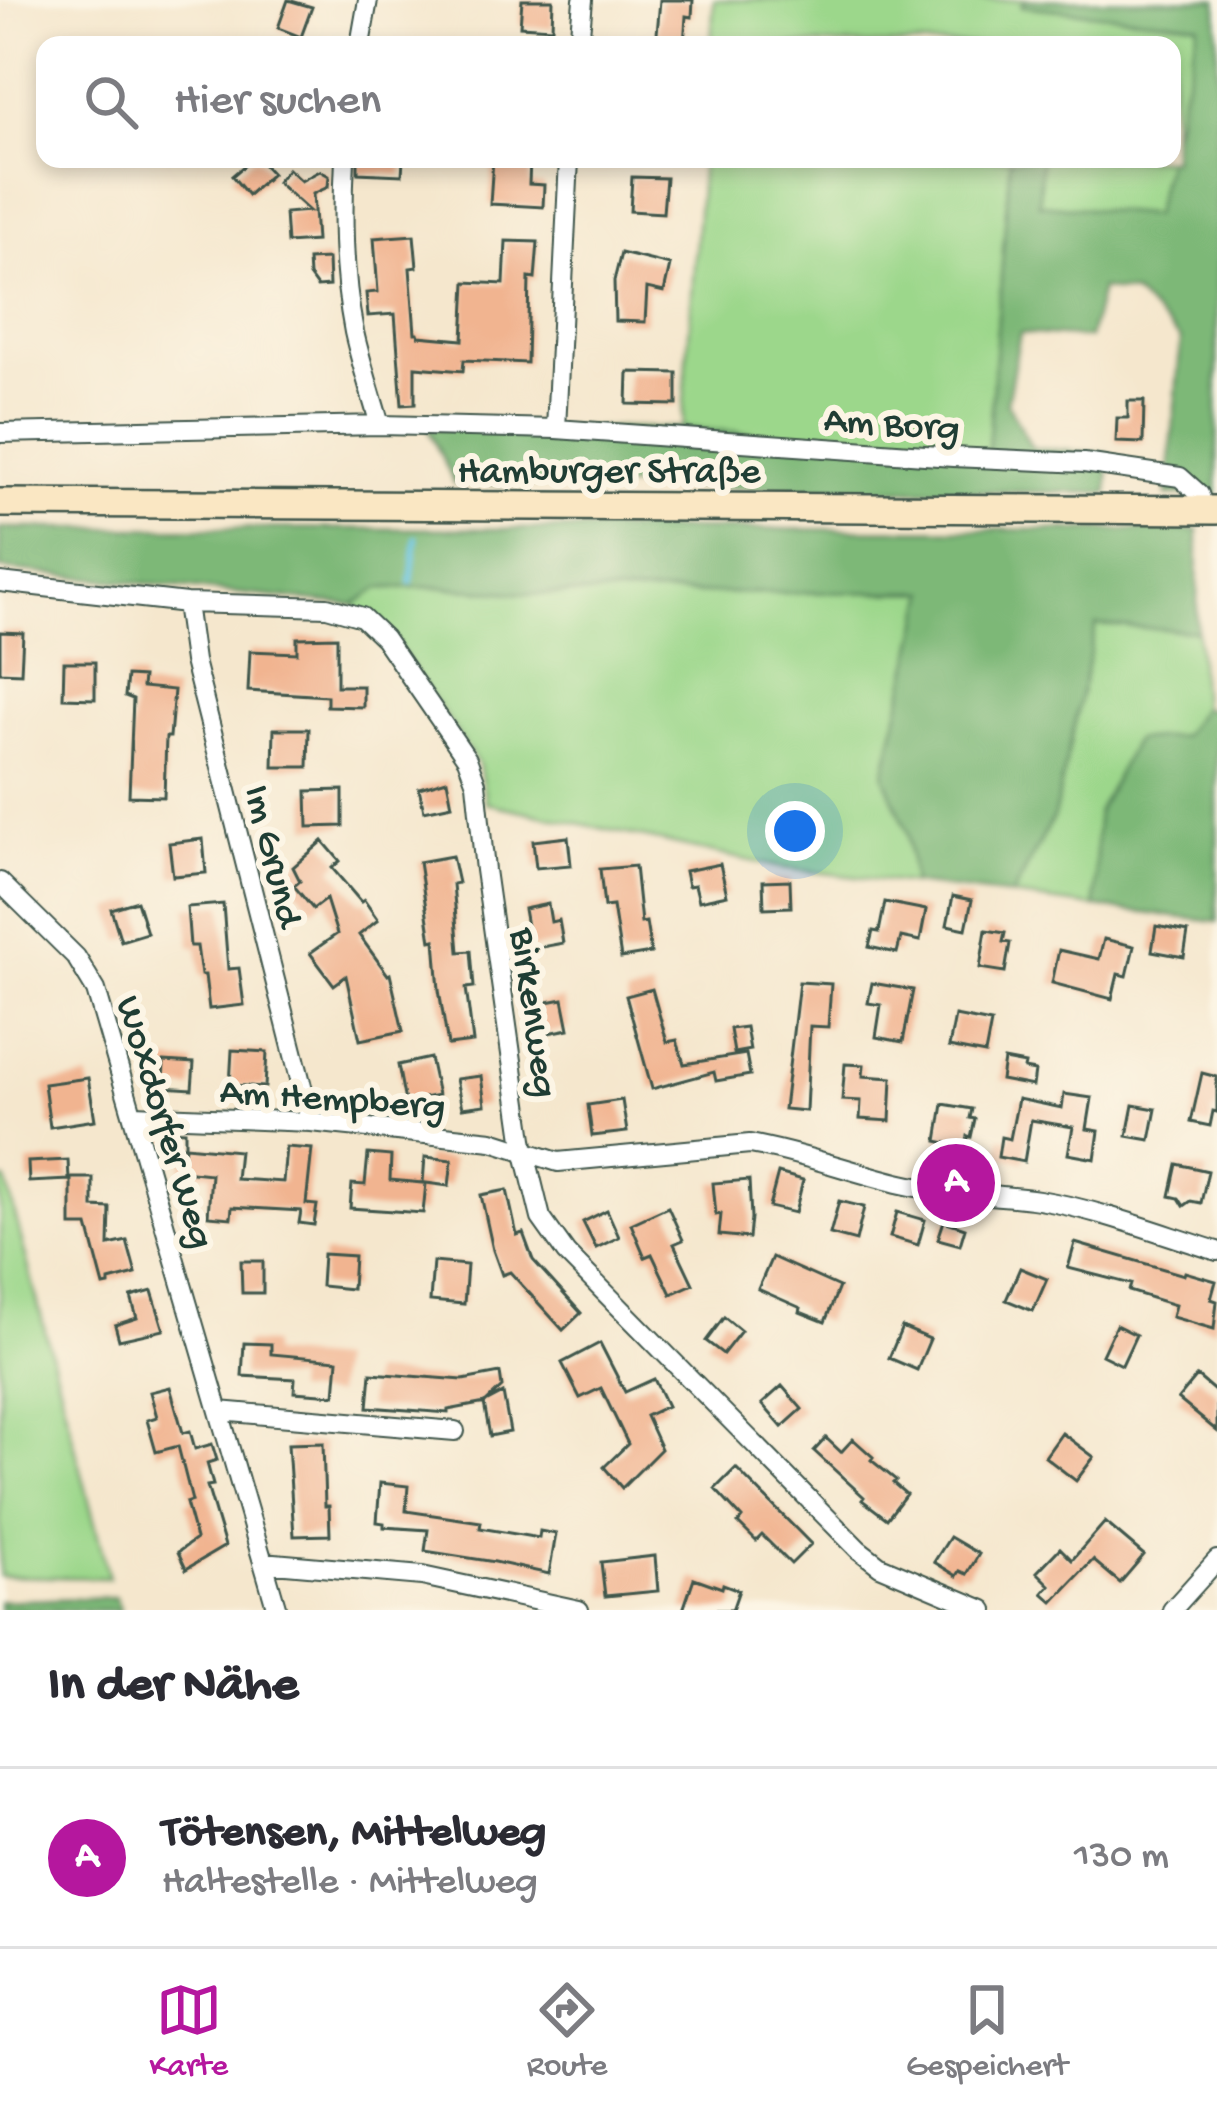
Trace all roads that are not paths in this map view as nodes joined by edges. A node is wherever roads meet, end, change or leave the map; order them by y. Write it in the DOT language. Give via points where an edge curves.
graph roads {
  1 [pos="368,0"];
  2 [pos="583,0"];
  3 [pos="362,36"];
  4 [pos="580,36"];
  5 [pos="345,168"];
  6 [pos="569,168"];
  7 [pos="380,424"];
  8 [pos="556,429"];
  9 [pos="0,433"];
  10 [pos="0,503"];
  11 [pos="1211,510"];
  12 [pos="0,582"];
  13 [pos="186,602"];
  14 [pos="0,882"];
  15 [pos="134,1115"];
  16 [pos="311,1123"];
  17 [pos="525,1153"];
  18 [pos="1217,1251"];
  19 [pos="219,1411"];
  20 [pos="455,1431"];
  21 [pos="1217,1561"];
  22 [pos="263,1562"];
  23 [pos="277,1610"];
  24 [pos="579,1610"];
  25 [pos="983,1610"];
  26 [pos="1172,1610"];
  1 -- 3 [label="street"];
  2 -- 4 [label="street"];
  5 -- 7 [label="street" via="354,329"];
  6 -- 8 [label="street"];
  7 -- 8 [label="street, Am Borg"];
  7 -- 9 [label="street, Am Borg"];
  8 -- 11 [label="street, Am Borg" via="1084,463 1180,477"];
  10 -- 11 [label="main road, Hamburger Straße"];
  12 -- 13 [label="street, Birkenweg"];
  13 -- 16 [label="street, Im Grund"];
  13 -- 17 [label="street, Birkenweg" via="327,607 362,617 467,758"];
  14 -- 15 [label="street, Woxdorfer Weg" via="76,957 97,990"];
  15 -- 16 [label="street, Am Hempberg"];
  15 -- 19 [label="street, Woxdorfer Weg"];
  16 -- 17 [label="street, Am Hempberg" via="492,1141"];
  17 -- 18 [label="street, Am Hempberg" via="558,1162 751,1144 902,1184 1072,1207"];
  17 -- 25 [label="street, Birkenweg" via="541,1218 566,1253 857,1549"];
  19 -- 20 [label="street"];
  19 -- 22 [label="street, Woxdorfer Weg"];
  21 -- 26 [label="street"];
  22 -- 23 [label="street, Woxdorfer Weg"];
  22 -- 24 [label="street" via="422,1576"];
}
